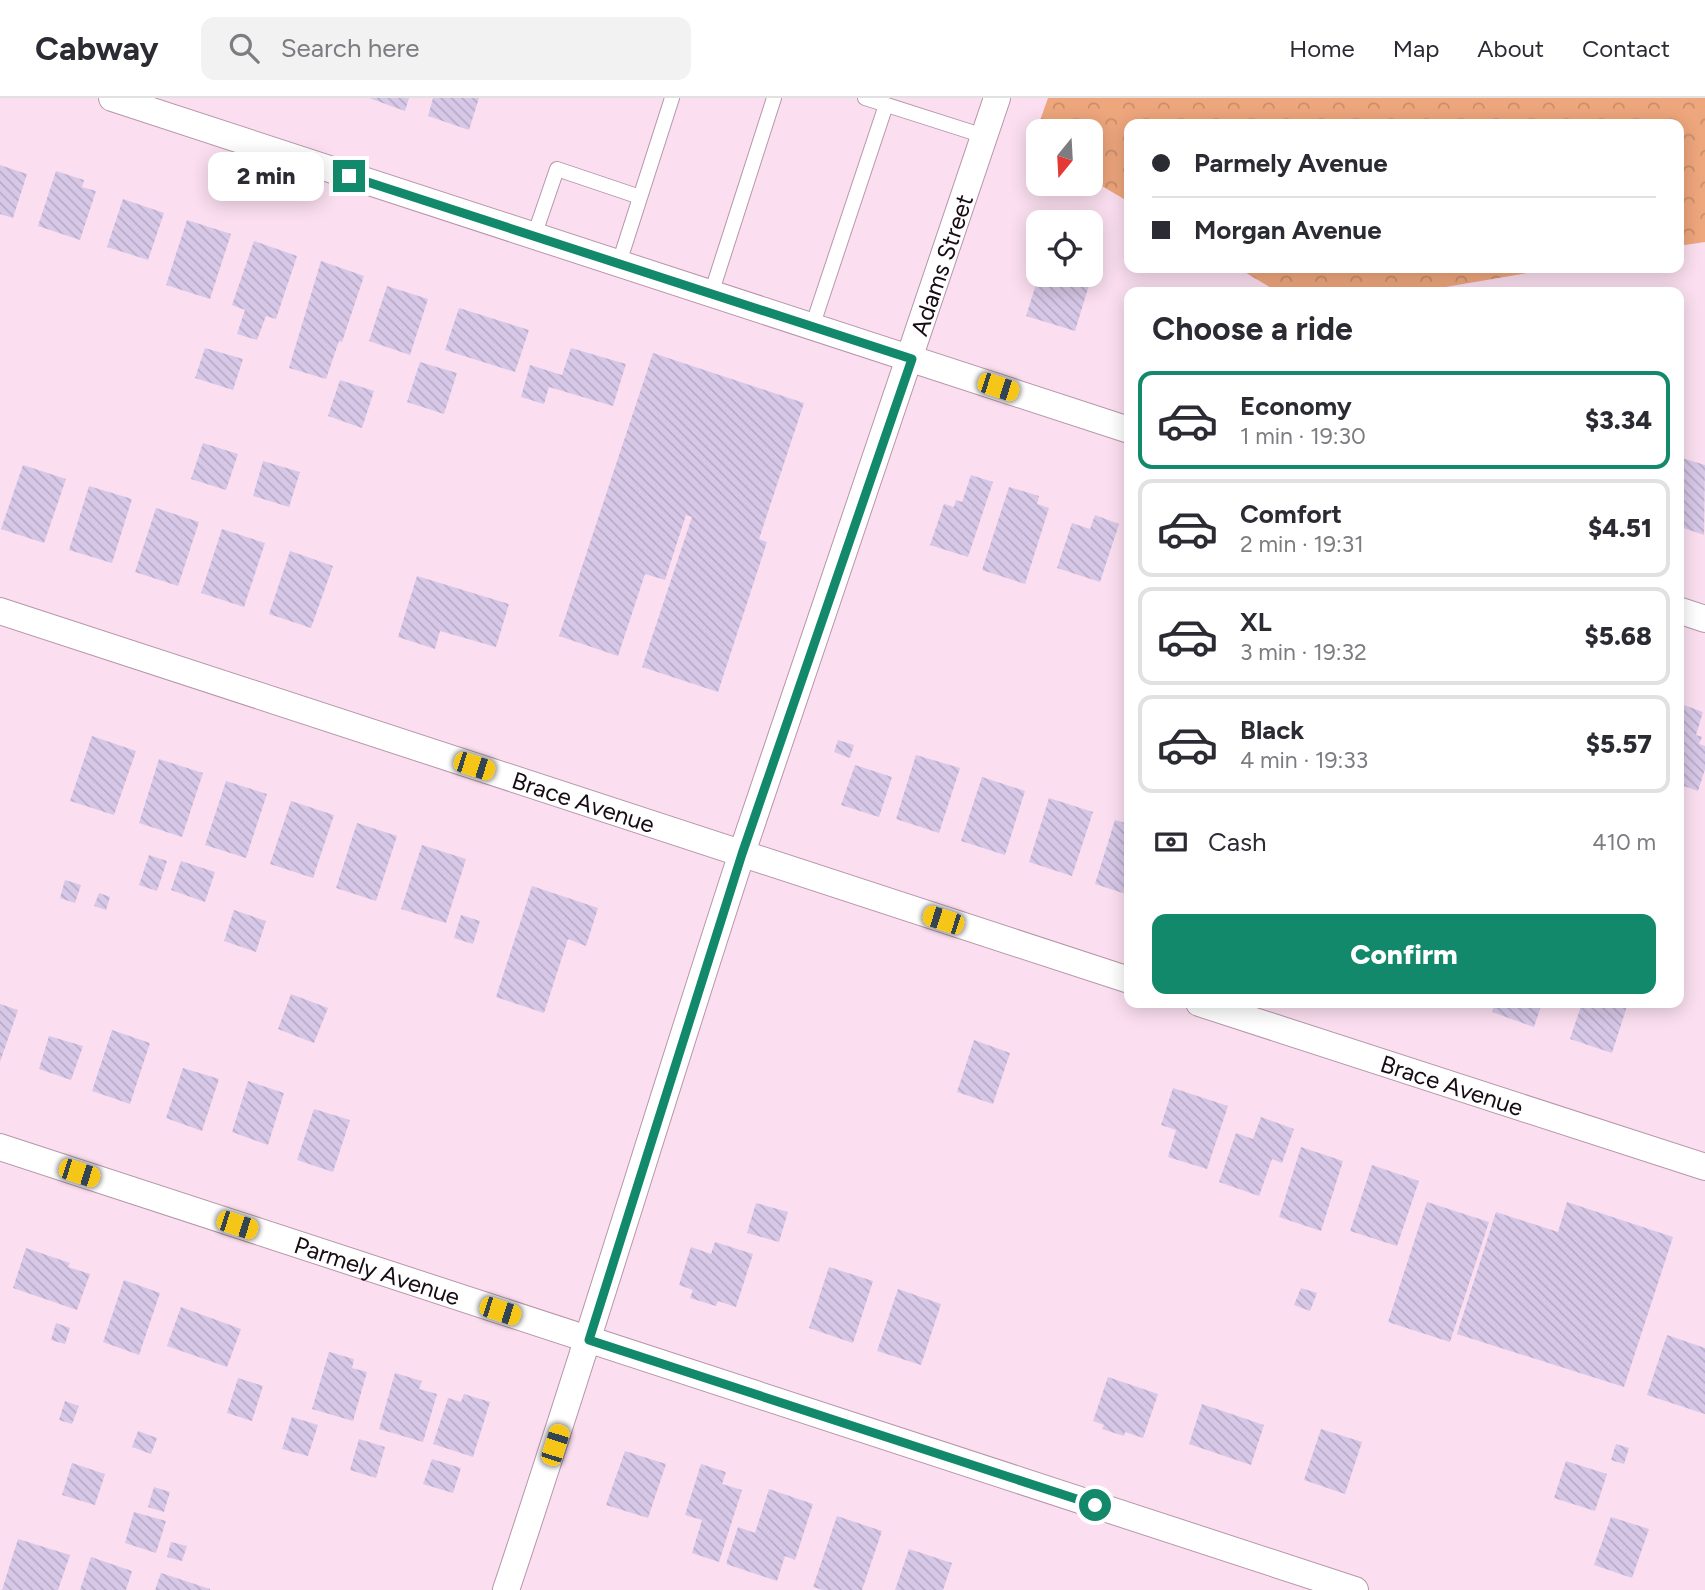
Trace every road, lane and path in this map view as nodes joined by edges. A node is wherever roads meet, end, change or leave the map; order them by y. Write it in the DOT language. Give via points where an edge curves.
graph roads {
  1 [pos="112,98"];
  2 [pos="672,98"];
  3 [pos="774,98"];
  4 [pos="865,98"];
  5 [pos="997,98"];
  6 [pos="886,105"];
  7 [pos="984,136"];
  8 [pos="640,197"];
  9 [pos="534,236"];
  10 [pos="619,263"];
  11 [pos="711,294"];
  12 [pos="812,327"];
  13 [pos="912,359"];
  14 [pos="1124,428"];
  15 [pos="0,611"];
  16 [pos="1684,612"];
  17 [pos="1705,619"];
  18 [pos="742,854"];
  19 [pos="1124,978"];
  20 [pos="1214,1008"];
  21 [pos="0,1147"];
  22 [pos="1705,1167"];
  23 [pos="589,1340"];
  24 [pos="506,1590"];
  25 [pos="1355,1590"];
  1 -- 9 [label="street"];
  2 -- 8 [label="lane"];
  3 -- 11 [label="lane"];
  4 -- 6 [label="lane"];
  5 -- 7 [label="street, Adams Street"];
  6 -- 7 [label="lane"];
  6 -- 12 [label="lane"];
  7 -- 13 [label="street, Adams Street"];
  8 -- 9 [label="lane" via="557,169"];
  8 -- 10 [label="lane"];
  9 -- 10 [label="street"];
  10 -- 11 [label="street"];
  11 -- 12 [label="street"];
  12 -- 13 [label="street"];
  13 -- 14 [label="street"];
  13 -- 18 [label="street, Adams Street"];
  15 -- 18 [label="street, Brace Avenue"];
  16 -- 17 [label="street"];
  18 -- 19 [label="street, Brace Avenue"];
  18 -- 23 [label="street, Adams Street"];
  20 -- 22 [label="street, Brace Avenue"];
  21 -- 23 [label="street, Parmely Avenue"];
  23 -- 24 [label="street, Adams Street"];
  23 -- 25 [label="street, Parmely Avenue"];
}
